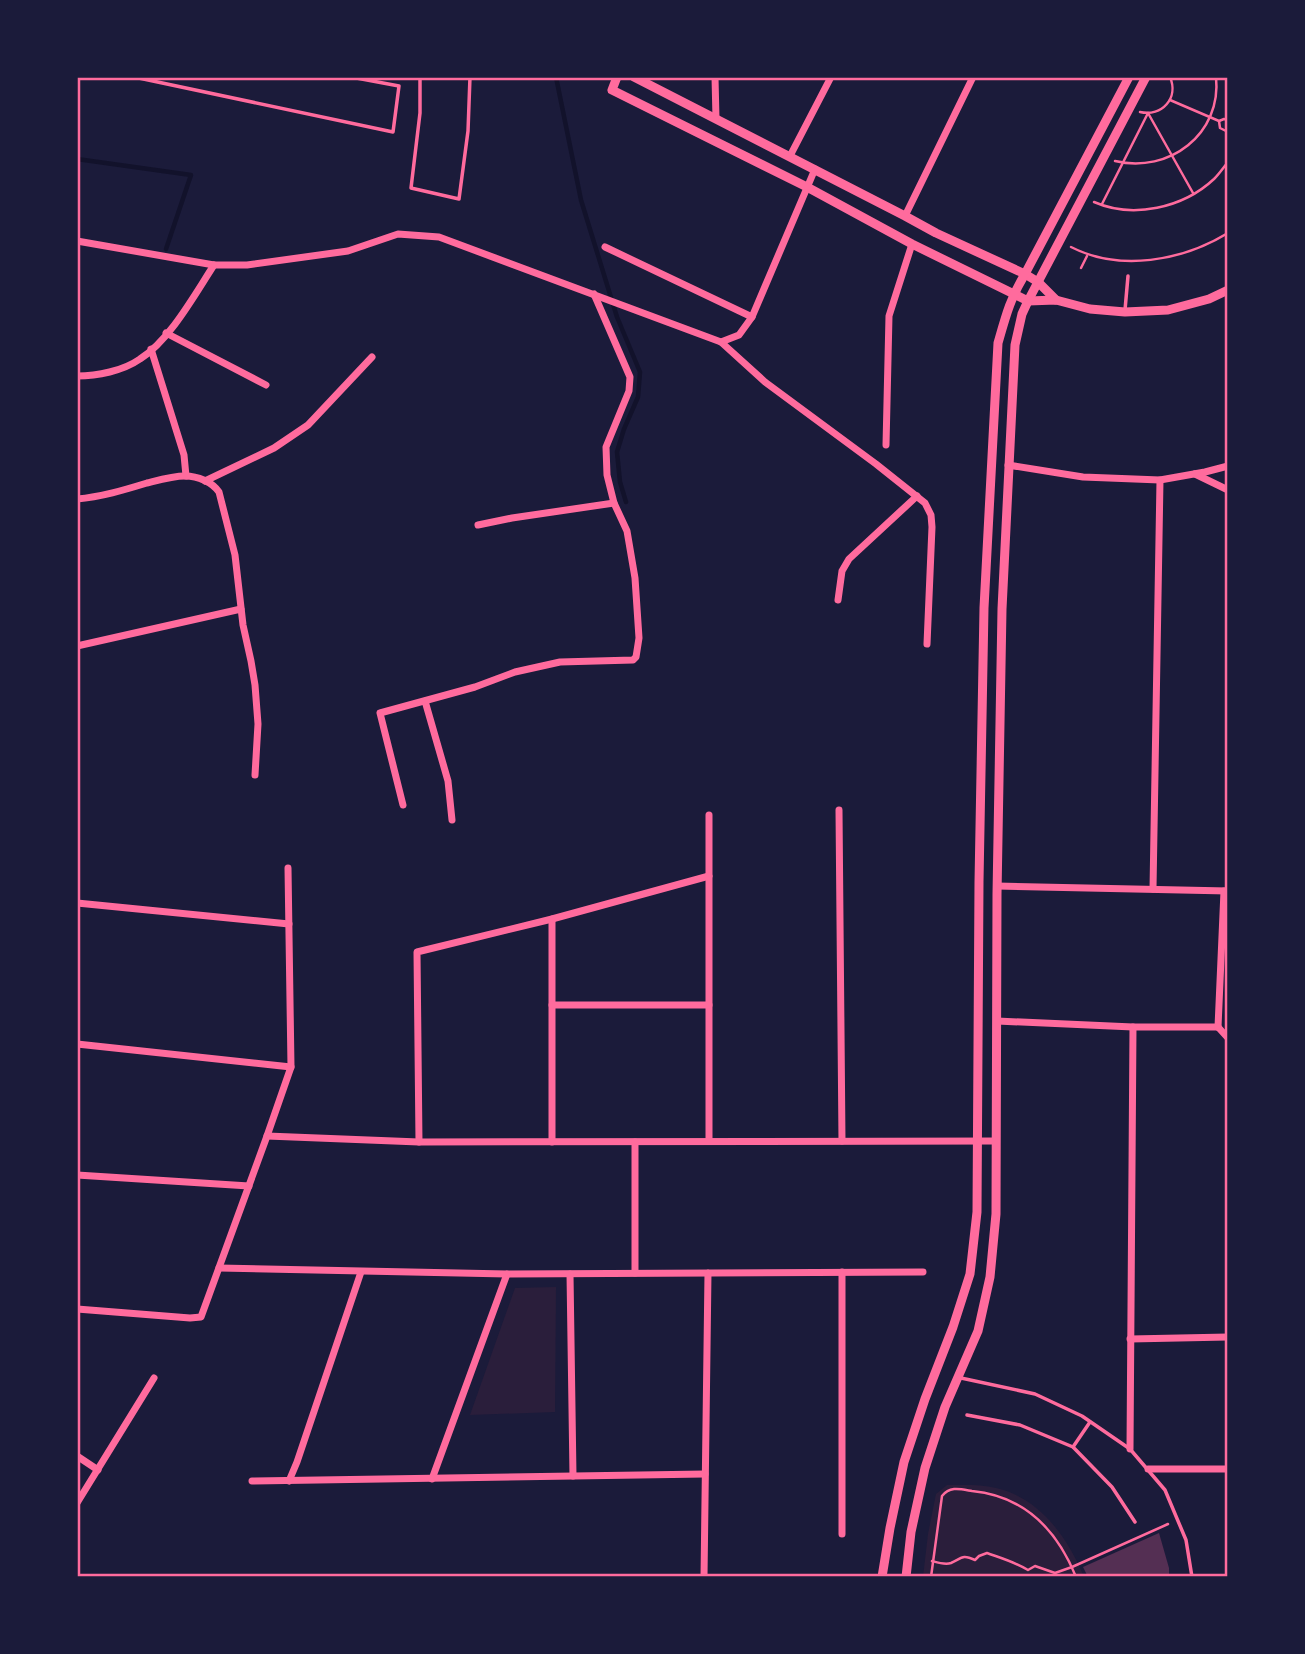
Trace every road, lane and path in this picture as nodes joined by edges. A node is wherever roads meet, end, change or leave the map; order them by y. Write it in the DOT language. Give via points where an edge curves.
graph roads {
  1 [pos="134,77"];
  2 [pos="162,77"];
  3 [pos="351,77"];
  4 [pos="419,77"];
  5 [pos="470,77"];
  6 [pos="617,77"];
  7 [pos="634,77"];
  8 [pos="715,77"];
  9 [pos="831,77"];
  10 [pos="973,77"];
  11 [pos="1129,77"];
  12 [pos="1146,77"];
  13 [pos="1170,77"];
  14 [pos="1216,77"];
  15 [pos="161,83"];
  16 [pos="1170,100"];
  17 [pos="1131,107"];
  18 [pos="1148,113"];
  19 [pos="1209,117"];
  20 [pos="716,119"];
  21 [pos="1228,120"];
  22 [pos="1219,121"];
  23 [pos="1228,132"];
  24 [pos="790,156"];
  25 [pos="1173,156"];
  26 [pos="1104,157"];
  27 [pos="1228,162"];
  28 [pos="1123,163"];
  29 [pos="815,169"];
  30 [pos="807,187"];
  31 [pos="1194,194"];
  32 [pos="1083,197"];
  33 [pos="1102,205"];
  34 [pos="905,216"];
  35 [pos="1228,233"];
  36 [pos="77,241"];
  37 [pos="1059,241"];
  38 [pos="912,244"];
  39 [pos="605,247"];
  40 [pos="1087,256"];
  41 [pos="214,265"];
  42 [pos="1081,268"];
  43 [pos="1025,274"];
  44 [pos="1128,276"];
  45 [pos="1038,282"];
  46 [pos="1228,290"];
  47 [pos="594,293"];
  48 [pos="1014,293"];
  49 [pos="1056,300"];
  50 [pos="1028,301"];
  51 [pos="1125,312"];
  52 [pos="752,317"];
  53 [pos="166,333"];
  54 [pos="722,342"];
  55 [pos="151,349"];
  56 [pos="372,357"];
  57 [pos="77,376"];
  58 [pos="266,385"];
  59 [pos="887,445"];
  60 [pos="1008,465"];
  61 [pos="1228,466"];
  62 [pos="1195,474"];
  63 [pos="186,476"];
  64 [pos="1160,480"];
  65 [pos="205,481"];
  66 [pos="1228,490"];
  67 [pos="917,496"];
  68 [pos="77,499"];
  69 [pos="614,503"];
  70 [pos="478,525"];
  71 [pos="838,600"];
  72 [pos="241,609"];
  73 [pos="927,644"];
  74 [pos="77,646"];
  75 [pos="425,701"];
  76 [pos="256,775"];
  77 [pos="403,805"];
  78 [pos="839,810"];
  79 [pos="709,814"];
  80 [pos="452,820"];
  81 [pos="288,868"];
  82 [pos="709,876"];
  83 [pos="997,886"];
  84 [pos="1153,889"];
  85 [pos="1226,891"];
  86 [pos="77,903"];
  87 [pos="552,919"];
  88 [pos="289,924"];
  89 [pos="552,1005"];
  90 [pos="709,1005"];
  91 [pos="997,1021"];
  92 [pos="1133,1027"];
  93 [pos="1219,1027"];
  94 [pos="1228,1038"];
  95 [pos="77,1044"];
  96 [pos="290,1067"];
  97 [pos="267,1136"];
  98 [pos="842,1141"];
  99 [pos="976,1141"];
  100 [pos="996,1141"];
  101 [pos="419,1142"];
  102 [pos="552,1142"];
  103 [pos="635,1142"];
  104 [pos="709,1142"];
  105 [pos="77,1175"];
  106 [pos="249,1186"];
  107 [pos="219,1268"];
  108 [pos="361,1272"];
  109 [pos="842,1272"];
  110 [pos="923,1272"];
  111 [pos="635,1273"];
  112 [pos="708,1273"];
  113 [pos="507,1274"];
  114 [pos="569,1274"];
  115 [pos="77,1309"];
  116 [pos="1228,1337"];
  117 [pos="1130,1339"];
  118 [pos="154,1378"];
  119 [pos="958,1378"];
  120 [pos="967,1415"];
  121 [pos="1090,1422"];
  122 [pos="1073,1447"];
  123 [pos="1130,1449"];
  124 [pos="77,1456"];
  125 [pos="1148,1469"];
  126 [pos="1228,1469"];
  127 [pos="98,1470"];
  128 [pos="705,1474"];
  129 [pos="573,1476"];
  130 [pos="432,1479"];
  131 [pos="253,1481"];
  132 [pos="289,1481"];
  133 [pos="77,1503"];
  134 [pos="1177,1519"];
  135 [pos="1135,1522"];
  136 [pos="842,1534"];
  137 [pos="932,1561"];
  138 [pos="1072,1567"];
  139 [pos="704,1577"];
  140 [pos="882,1577"];
  141 [pos="906,1577"];
  142 [pos="931,1577"];
  143 [pos="1076,1577"];
  144 [pos="1192,1577"];
  1 -- 15 [label="lane"];
  2 -- 15 [label="lane"];
  3 -- 15 [label="lane" via="399,86 393,132"];
  4 -- 5 [label="lane" via="420,113 411,188 459,199"];
  6 -- 30 [label="street" via="612,90"];
  7 -- 20 [label="street"];
  8 -- 20 [label="street"];
  9 -- 24 [label="street"];
  10 -- 34 [label="street"];
  11 -- 43 [label="street"];
  12 -- 17 [label="street"];
  13 -- 16 [label="path"];
  14 -- 19 [label="path"];
  16 -- 18 [label="path" via="1161,110"];
  16 -- 19 [label="path"];
  17 -- 18 [label="path"];
  17 -- 26 [label="street"];
  18 -- 25 [label="path"];
  18 -- 28 [label="path"];
  19 -- 22 [label="path"];
  19 -- 25 [label="path" via="1198,136"];
  20 -- 24 [label="street"];
  21 -- 22 [label="path"];
  22 -- 23 [label="path" via="1220,128"];
  24 -- 29 [label="street"];
  25 -- 28 [label="path"];
  25 -- 31 [label="path"];
  26 -- 28 [label="path"];
  26 -- 32 [label="street"];
  27 -- 31 [label="path"];
  28 -- 33 [label="path"];
  29 -- 30 [label="street"];
  29 -- 34 [label="street"];
  30 -- 38 [label="street"];
  30 -- 52 [label="street"];
  31 -- 33 [label="path" via="1147,210"];
  32 -- 33 [label="path"];
  32 -- 37 [label="street"];
  34 -- 43 [label="street"];
  35 -- 40 [label="path" via="1166,258 1140,261"];
  36 -- 41 [label="street"];
  37 -- 40 [label="path"];
  37 -- 45 [label="street"];
  38 -- 48 [label="street"];
  38 -- 59 [label="street" via="889,316"];
  39 -- 52 [label="street"];
  40 -- 42 [label="path"];
  41 -- 47 [label="street" via="348,251 398,234 439,237"];
  41 -- 53 [label="street"];
  43 -- 45 [label="street"];
  43 -- 48 [label="street"];
  44 -- 51 [label="lane"];
  45 -- 49 [label="street"];
  45 -- 50 [label="street"];
  46 -- 51 [label="street" via="1168,310"];
  47 -- 54 [label="street"];
  47 -- 69 [label="street" via="630,376 629,391 606,447"];
  48 -- 50 [label="street"];
  48 -- 99 [label="street" via="999,342 984,608"];
  49 -- 50 [label="street"];
  49 -- 51 [label="street"];
  50 -- 60 [label="street" via="1015,345"];
  52 -- 54 [label="street" via="739,335"];
  53 -- 55 [label="street"];
  53 -- 58 [label="street"];
  54 -- 67 [label="street" via="765,382"];
  55 -- 57 [label="street" via="125,367"];
  55 -- 63 [label="street" via="184,455"];
  56 -- 65 [label="street" via="308,425 274,448"];
  60 -- 64 [label="street" via="1083,477"];
  60 -- 83 [label="street"];
  61 -- 62 [label="street"];
  62 -- 64 [label="street"];
  62 -- 66 [label="street"];
  63 -- 65 [label="street"];
  63 -- 68 [label="street"];
  64 -- 84 [label="street"];
  65 -- 72 [label="street" via="219,492 235,555"];
  67 -- 71 [label="street" via="849,559 842,571"];
  67 -- 73 [label="street" via="931,515 932,527"];
  69 -- 70 [label="street"];
  69 -- 75 [label="street" via="626,531 635,578 636,657 560,662"];
  72 -- 74 [label="street"];
  72 -- 76 [label="street" via="255,685"];
  75 -- 77 [label="street" via="380,713"];
  75 -- 80 [label="street" via="448,780"];
  78 -- 98 [label="street"];
  79 -- 82 [label="street"];
  81 -- 88 [label="street"];
  82 -- 87 [label="street"];
  82 -- 90 [label="street"];
  83 -- 84 [label="street"];
  83 -- 91 [label="street"];
  84 -- 85 [label="street"];
  85 -- 93 [label="street"];
  86 -- 88 [label="street"];
  87 -- 89 [label="street"];
  87 -- 101 [label="street" via="417,952"];
  88 -- 96 [label="street"];
  89 -- 90 [label="street"];
  89 -- 102 [label="street"];
  90 -- 104 [label="street"];
  91 -- 92 [label="street"];
  91 -- 100 [label="street"];
  92 -- 93 [label="street"];
  92 -- 117 [label="street"];
  93 -- 94 [label="street"];
  95 -- 96 [label="street"];
  96 -- 97 [label="street"];
  97 -- 101 [label="street"];
  97 -- 106 [label="street"];
  98 -- 99 [label="street"];
  98 -- 104 [label="street"];
  99 -- 100 [label="street"];
  99 -- 140 [label="street" via="977,1212 970,1274 904,1462"];
  100 -- 119 [label="street" via="990,1277 978,1331"];
  101 -- 102 [label="street"];
  102 -- 103 [label="street"];
  103 -- 104 [label="street"];
  103 -- 111 [label="street"];
  105 -- 106 [label="street"];
  106 -- 107 [label="street"];
  107 -- 108 [label="street"];
  107 -- 115 [label="street" via="201,1317"];
  108 -- 113 [label="street"];
  108 -- 132 [label="street"];
  109 -- 110 [label="street"];
  109 -- 112 [label="street"];
  109 -- 136 [label="street"];
  111 -- 112 [label="street"];
  111 -- 114 [label="street"];
  112 -- 128 [label="street"];
  113 -- 114 [label="street"];
  113 -- 130 [label="street"];
  114 -- 129 [label="street"];
  116 -- 117 [label="street"];
  117 -- 123 [label="street"];
  118 -- 127 [label="street"];
  119 -- 121 [label="lane" via="1035,1394"];
  119 -- 141 [label="street" via="925,1468"];
  120 -- 122 [label="lane" via="1020,1425"];
  121 -- 122 [label="lane"];
  121 -- 123 [label="lane"];
  122 -- 135 [label="lane" via="1112,1487"];
  123 -- 125 [label="lane"];
  124 -- 127 [label="street"];
  125 -- 126 [label="street"];
  125 -- 134 [label="lane" via="1165,1489"];
  127 -- 133 [label="street"];
  128 -- 129 [label="street"];
  128 -- 139 [label="street"];
  129 -- 130 [label="street"];
  130 -- 132 [label="street"];
  131 -- 132 [label="street"];
  134 -- 138 [label="path"];
  134 -- 144 [label="lane"];
  137 -- 138 [label="path" via="975,1560 987,1553 1028,1570 1035,1566 1055,1573"];
  137 -- 138 [label="path" via="942,1496 952,1489 1010,1500 1044,1525"];
  137 -- 142 [label="path"];
  138 -- 143 [label="path"];
}
